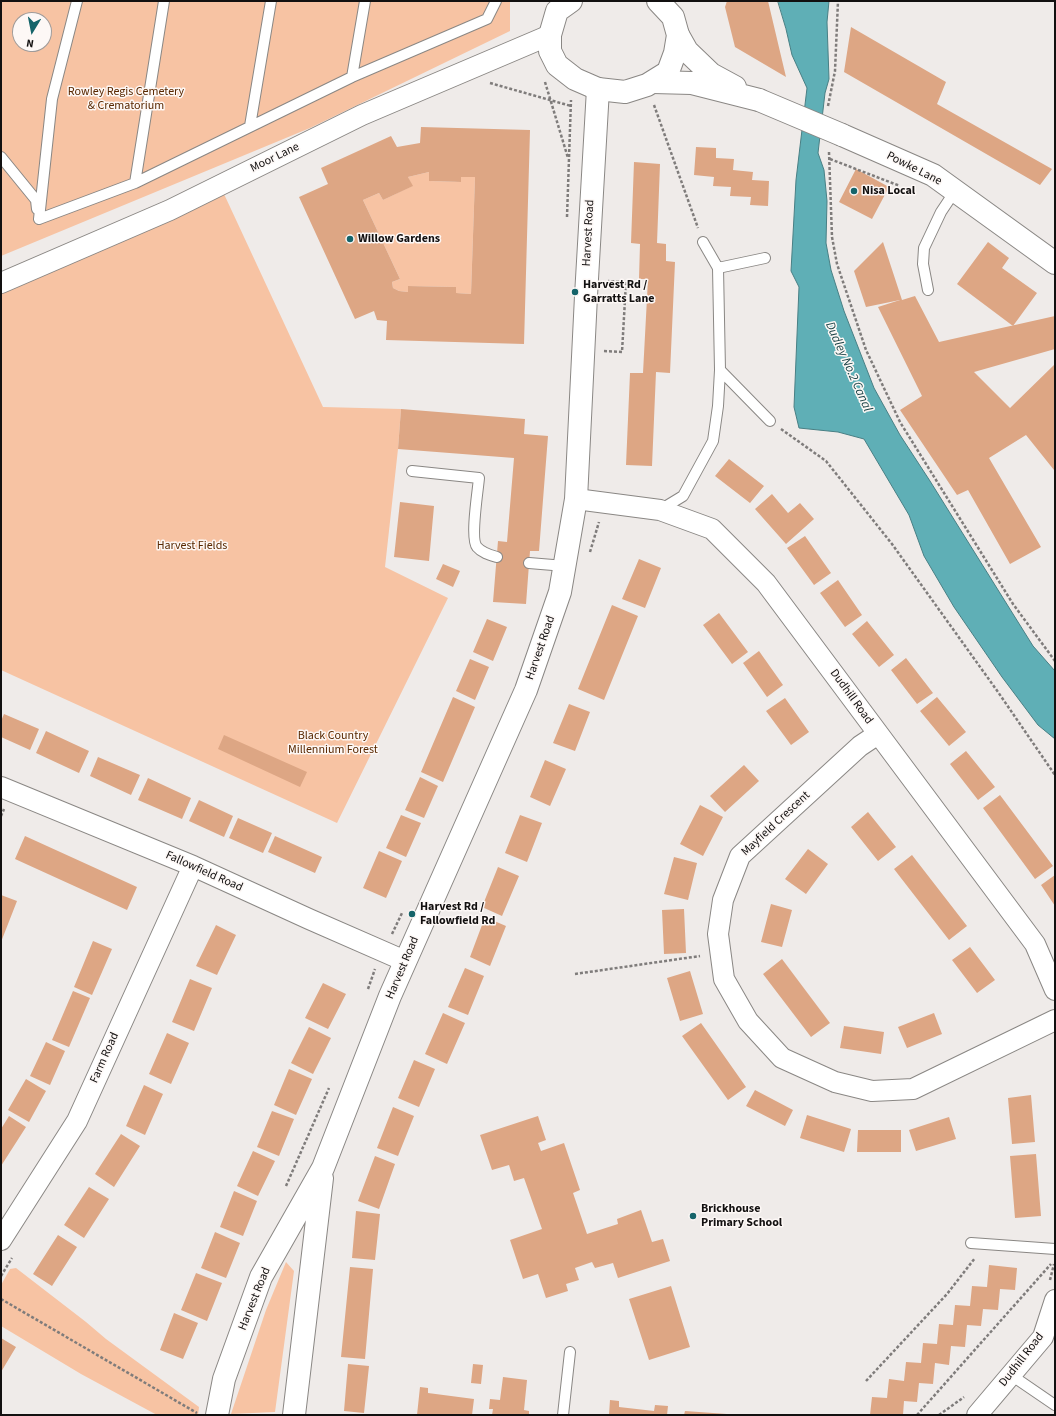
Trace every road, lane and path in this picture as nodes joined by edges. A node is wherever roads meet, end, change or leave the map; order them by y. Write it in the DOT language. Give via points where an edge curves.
graph roads {
  1 [pos="77,1"];
  2 [pos="164,1"];
  3 [pos="271,1"];
  4 [pos="366,1"];
  5 [pos="496,1"];
  6 [pos="658,1"];
  7 [pos="838,1"];
  8 [pos="564,2"];
  9 [pos="677,18"];
  10 [pos="550,35"];
  11 [pos="572,76"];
  12 [pos="352,77"];
  13 [pos="544,78"];
  14 [pos="489,82"];
  15 [pos="650,84"];
  16 [pos="598,89"];
  17 [pos="550,100"];
  18 [pos="759,100"];
  19 [pos="571,106"];
  20 [pos="828,111"];
  21 [pos="250,126"];
  22 [pos="835,143"];
  23 [pos="1,157"];
  24 [pos="830,159"];
  25 [pos="569,160"];
  26 [pos="135,183"];
  27 [pos="903,187"];
  28 [pos="955,191"];
  29 [pos="38,219"];
  30 [pos="567,223"];
  31 [pos="703,242"];
  32 [pos="765,258"];
  33 [pos="1055,263"];
  34 [pos="718,268"];
  35 [pos="606,281"];
  36 [pos="1,283"];
  37 [pos="928,290"];
  38 [pos="603,351"];
  39 [pos="720,370"];
  40 [pos="770,420"];
  41 [pos="412,471"];
  42 [pos="576,499"];
  43 [pos="660,510"];
  44 [pos="497,558"];
  45 [pos="529,563"];
  46 [pos="565,566"];
  47 [pos="1055,661"];
  48 [pos="878,734"];
  49 [pos="1055,775"];
  50 [pos="1,787"];
  51 [pos="193,866"];
  52 [pos="404,908"];
  53 [pos="383,952"];
  54 [pos="721,953"];
  55 [pos="405,961"];
  56 [pos="575,974"];
  57 [pos="368,990"];
  58 [pos="1055,990"];
  59 [pos="1055,1020"];
  60 [pos="330,1085"];
  61 [pos="323,1168"];
  62 [pos="286,1187"];
  63 [pos="1,1240"];
  64 [pos="971,1243"];
  65 [pos="986,1244"];
  66 [pos="1055,1249"];
  67 [pos="1051,1292"];
  68 [pos="1,1299"];
  69 [pos="570,1352"];
  70 [pos="1011,1375"];
  71 [pos="866,1381"];
  72 [pos="969,1393"];
  73 [pos="1055,1405"];
  74 [pos="201,1415"];
  75 [pos="217,1415"];
  76 [pos="294,1415"];
  77 [pos="563,1415"];
  78 [pos="917,1415"];
  79 [pos="939,1415"];
  80 [pos="977,1415"];
  1 -- 29 [label="lane" via="52,99"];
  2 -- 26 [label="lane"];
  3 -- 21 [label="lane"];
  4 -- 12 [label="lane"];
  5 -- 12 [label="lane" via="488,20"];
  6 -- 9 [label="street, Powke Lane"];
  7 -- 20 [label="path" via="835,71 827,103"];
  8 -- 10 [label="street" via="557,11"];
  9 -- 15 [label="street" via="676,53 668,72"];
  9 -- 18 [label="street, Powke Lane" via="687,50 711,74"];
  10 -- 11 [label="street" via="550,51 557,65"];
  10 -- 36 [label="street, Moor Lane" via="362,115 170,210"];
  11 -- 16 [label="street"];
  11 -- 19 [label="path"];
  12 -- 21 [label="lane"];
  13 -- 17 [label="path"];
  14 -- 17 [label="path"];
  15 -- 16 [label="street" via="625,92"];
  15 -- 18 [label="street, Powke Lane" via="692,83"];
  15 -- 31 [label="path"];
  16 -- 42 [label="street, Harvest Road"];
  17 -- 19 [label="path"];
  17 -- 25 [label="path"];
  18 -- 22 [label="street, Powke Lane, bridge"];
  19 -- 25 [label="path"];
  21 -- 26 [label="lane"];
  22 -- 24 [label="path"];
  22 -- 28 [label="street, Powke Lane" via="933,175"];
  23 -- 29 [label="lane" via="36,200"];
  24 -- 27 [label="path"];
  24 -- 47 [label="path" via="832,237 837,264 866,350 900,422 1013,604"];
  25 -- 30 [label="path"];
  26 -- 29 [label="lane"];
  28 -- 33 [label="street, Powke Lane"];
  28 -- 37 [label="lane" via="924,248"];
  31 -- 34 [label="lane"];
  32 -- 34 [label="lane"];
  34 -- 39 [label="lane"];
  35 -- 38 [label="path" via="626,282 622,352"];
  39 -- 40 [label="lane"];
  39 -- 43 [label="lane" via="713,441 683,496"];
  40 -- 49 [label="path" via="826,461 897,551"];
  41 -- 44 [label="lane" via="479,478 474,535 476,546"];
  42 -- 43 [label="street, Dudhill Road"];
  42 -- 46 [label="street, Harvest Road"];
  43 -- 48 [label="street, Dudhill Road" via="712,529 766,583"];
  45 -- 46 [label="lane"];
  46 -- 55 [label="street, Harvest Road" via="560,592 526,690"];
  48 -- 54 [label="street, Mayfield Crescent" via="860,746 740,856 723,900 718,934"];
  48 -- 58 [label="street, Dudhill Road" via="1035,944"];
  50 -- 51 [label="street, Fallowfield Road"];
  51 -- 53 [label="street, Fallowfield Road"];
  51 -- 63 [label="street, Farm Road" via="77,1121"];
  52 -- 53 [label="path"];
  53 -- 55 [label="street, Fallowfield Road"];
  53 -- 57 [label="path"];
  54 -- 56 [label="path"];
  54 -- 59 [label="street, Mayfield Crescent" via="724,979 748,1021 782,1058 835,1082 872,1091 913,1089"];
  55 -- 61 [label="street, Harvest Road"];
  60 -- 62 [label="path"];
  61 -- 75 [label="street, Harvest Road" via="261,1278 224,1380"];
  61 -- 76 [label="street, Harvest Road"];
  64 -- 65 [label="lane"];
  65 -- 66 [label="lane"];
  65 -- 71 [label="path" via="948,1294"];
  67 -- 70 [label="street, Dudhill Road" via="1042,1337"];
  67 -- 78 [label="path" via="1055,1260"];
  68 -- 74 [label="path"];
  69 -- 77 [label="lane"];
  70 -- 73 [label="lane"];
  70 -- 80 [label="street, Dudhill Road"];
  72 -- 79 [label="path"];
}
